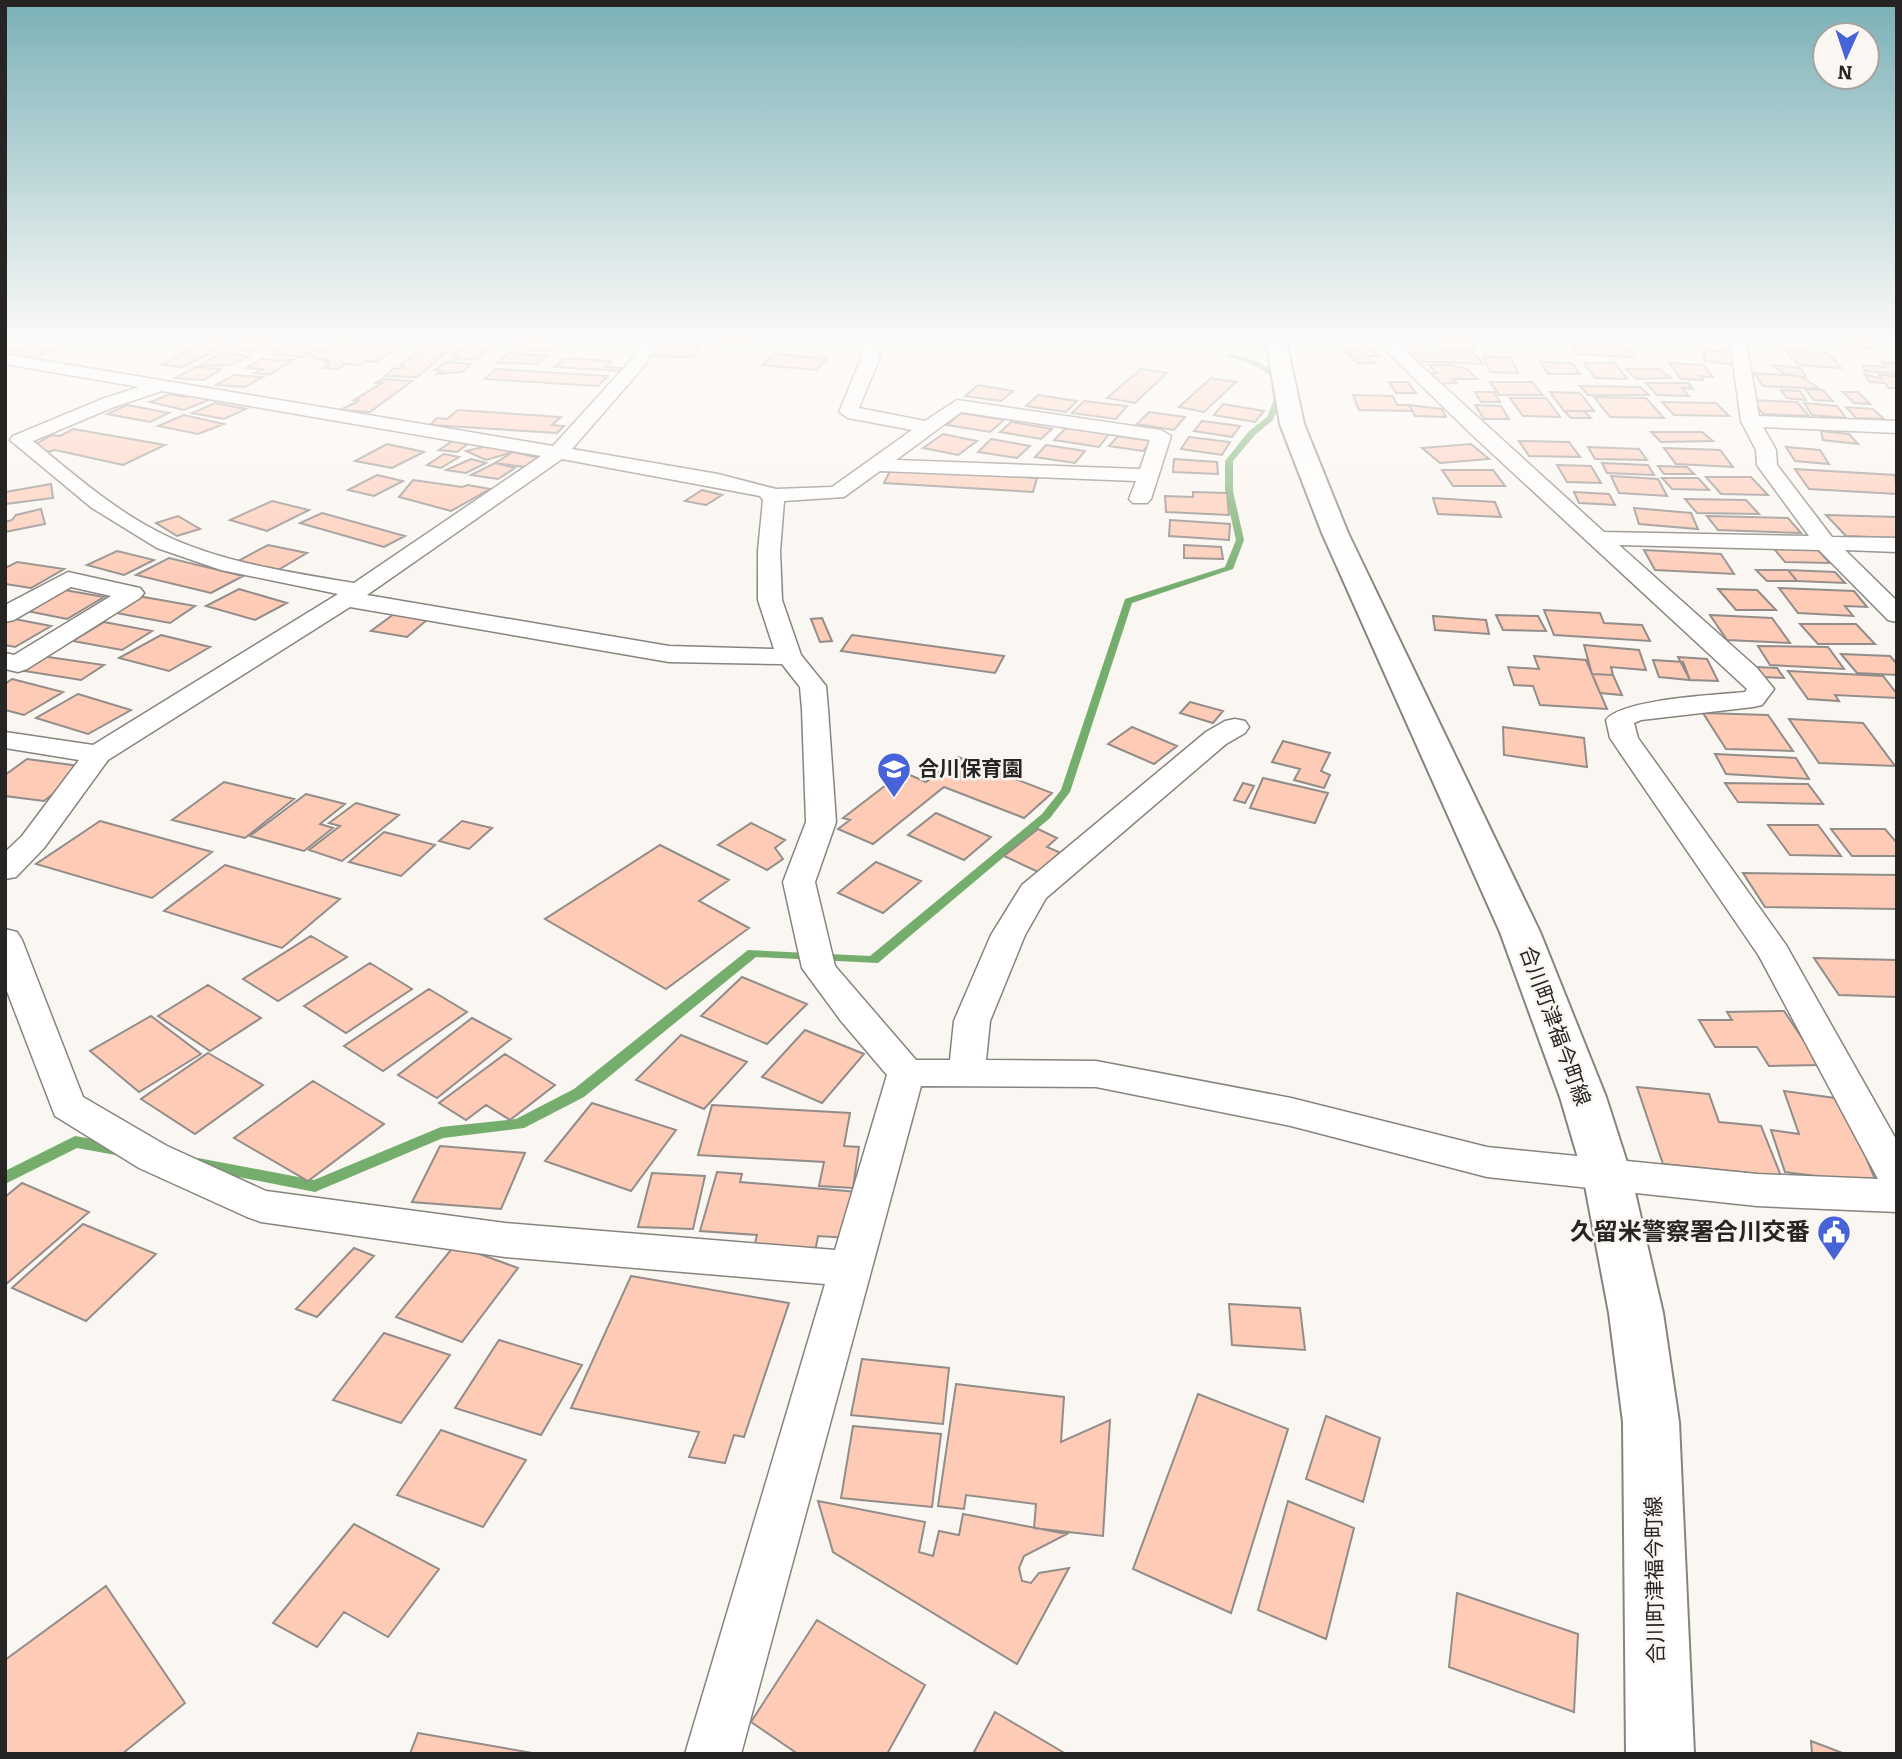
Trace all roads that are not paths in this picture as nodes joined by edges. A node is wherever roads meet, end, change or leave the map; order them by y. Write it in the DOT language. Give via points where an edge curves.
graph roads {
  1 [pos="59,423"];
  2 [pos="383,423"];
  3 [pos="584,423"];
  4 [pos="907,423"];
  5 [pos="933,423"];
  6 [pos="1073,423"];
  7 [pos="1292,423"];
  8 [pos="1473,423"];
  9 [pos="1751,423"];
  10 [pos="1801,423"];
  11 [pos="928,427"];
  12 [pos="1897,427"];
  13 [pos="558,453"];
  14 [pos="876,464"];
  15 [pos="1148,475"];
  16 [pos="770,495"];
  17 [pos="1140,499"];
  18 [pos="1598,538"];
  19 [pos="1826,544"];
  20 [pos="1897,545"];
  21 [pos="351,595"];
  22 [pos="5,615"];
  23 [pos="1897,615"];
  24 [pos="789,656"];
  25 [pos="5,661"];
  26 [pos="1235,727"];
  27 [pos="5,740"];
  28 [pos="98,754"];
  29 [pos="5,870"];
  30 [pos="5,940"];
  31 [pos="906,1073"];
  32 [pos="967,1073"];
  33 [pos="1607,1175"];
  34 [pos="1897,1177"];
  35 [pos="1897,1196"];
  36 [pos="849,1269"];
  37 [pos="713,1754"];
  38 [pos="1660,1754"];
  1 -- 21 [label="street" via="19,440 136,528 187,553"];
  2 -- 13 [label="street"];
  3 -- 13 [label="street"];
  4 -- 11 [label="street"];
  5 -- 11 [label="street"];
  6 -- 15 [label="street" via="1161,436"];
  7 -- 33 [label="street, 合川町津福今町線" via="1326,509 1520,932 1583,1097"];
  8 -- 18 [label="street"];
  9 -- 19 [label="street" via="1766,450 1767,465"];
  10 -- 12 [label="street"];
  11 -- 14 [label="street"];
  13 -- 16 [label="street" via="718,480"];
  13 -- 21 [label="street"];
  14 -- 15 [label="street"];
  14 -- 16 [label="street" via="837,493"];
  15 -- 17 [label="street"];
  16 -- 24 [label="street" via="774,500 770,600"];
  18 -- 19 [label="street"];
  18 -- 34 [label="street" via="1761,689 1753,699 1635,713 1619,720 1624,738 1774,953"];
  19 -- 20 [label="street"];
  19 -- 23 [label="street"];
  21 -- 24 [label="street" via="669,654"];
  21 -- 28 [label="street"];
  22 -- 25 [label="street" via="68,579 132,593 18,664"];
  24 -- 31 [label="street" via="813,686 821,822 799,882 819,968"];
  26 -- 32 [label="street" via="1216,738 1033,892 1008,935 972,1021"];
  27 -- 28 [label="street"];
  28 -- 29 [label="street" via="33,842"];
  30 -- 36 [label="street" via="68,1106 153,1157 261,1206 505,1240"];
  31 -- 32 [label="street"];
  31 -- 36 [label="street"];
  32 -- 33 [label="street" via="1096,1074 1291,1112 1487,1162"];
  33 -- 35 [label="street" via="1757,1190"];
  33 -- 38 [label="street, 合川町津福今町線" via="1636,1312 1651,1422"];
  36 -- 37 [label="street"];
}
